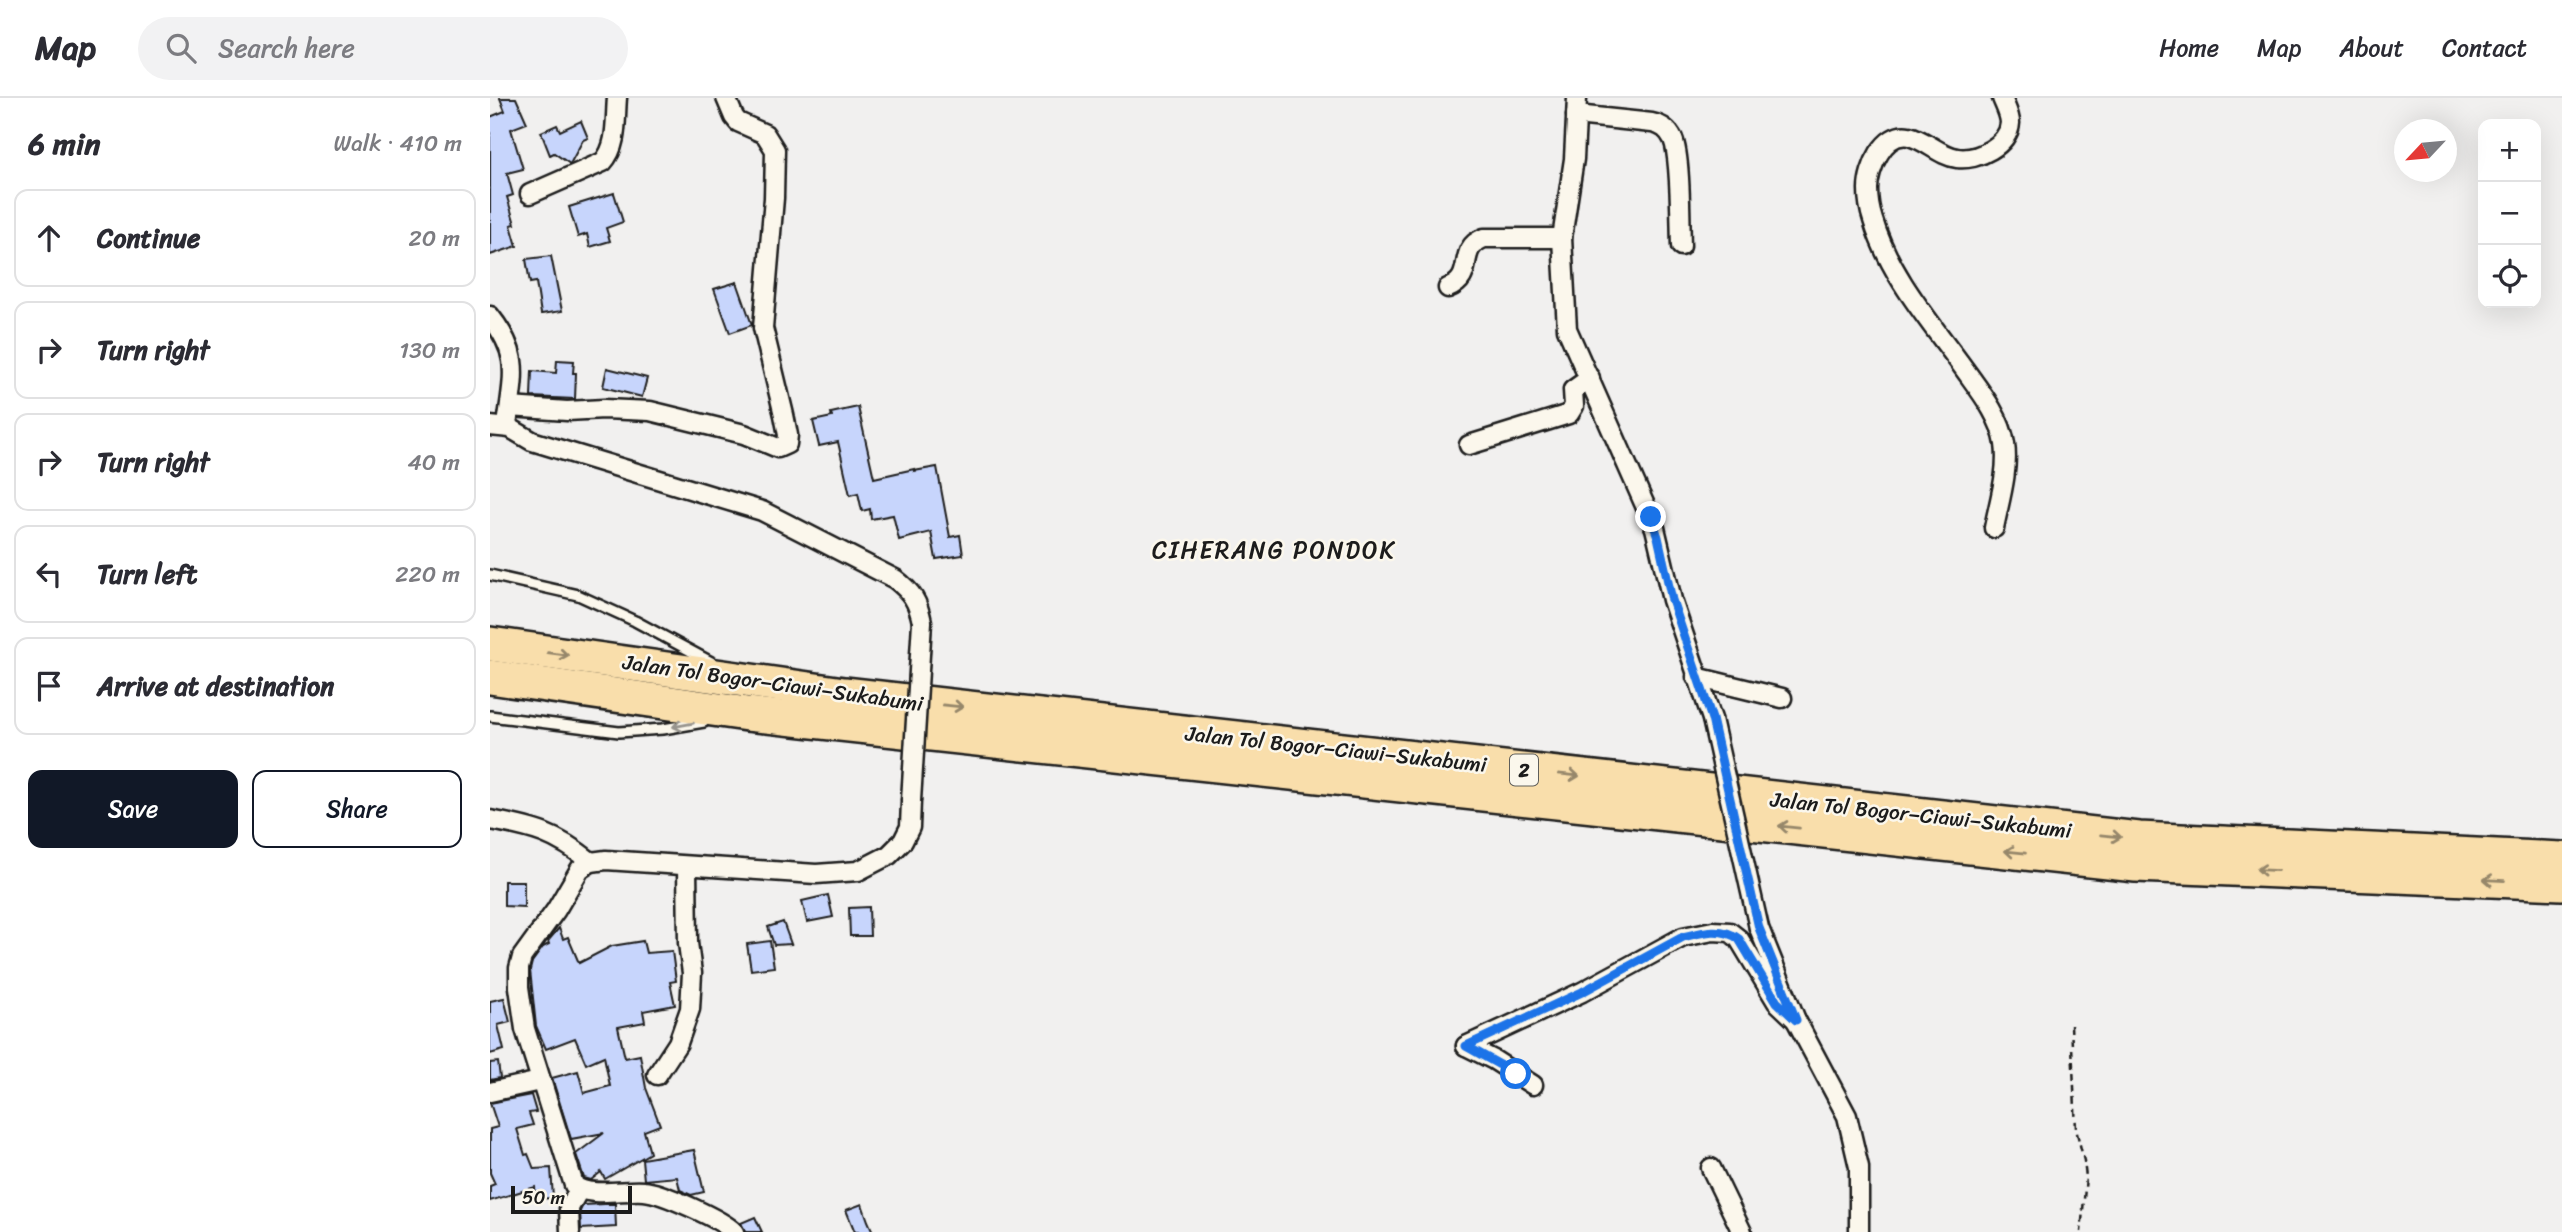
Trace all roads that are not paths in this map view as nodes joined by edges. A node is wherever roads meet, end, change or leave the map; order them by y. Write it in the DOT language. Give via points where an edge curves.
graph roads {
  1 [pos="617,98"];
  2 [pos="726,98"];
  3 [pos="2002,98"];
  4 [pos="1577,106"];
  5 [pos="530,194"];
  6 [pos="1562,238"];
  7 [pos="1681,246"];
  8 [pos="1448,288"];
  9 [pos="490,316"];
  10 [pos="1590,377"];
  11 [pos="510,407"];
  12 [pos="490,426"];
  13 [pos="510,428"];
  14 [pos="1469,445"];
  15 [pos="1994,528"];
  16 [pos="490,575"];
  17 [pos="490,644"];
  18 [pos="713,675"];
  19 [pos="490,677"];
  20 [pos="1696,677"];
  21 [pos="1782,698"];
  22 [pos="747,715"];
  23 [pos="490,716"];
  24 [pos="490,820"];
  25 [pos="2562,859"];
  26 [pos="591,862"];
  27 [pos="688,867"];
  28 [pos="2562,883"];
  29 [pos="1796,1020"];
  30 [pos="657,1075"];
  31 [pos="540,1081"];
  32 [pos="1533,1085"];
  33 [pos="490,1093"];
  34 [pos="1711,1168"];
  35 [pos="579,1190"];
  36 [pos="570,1232"];
  37 [pos="734,1232"];
  38 [pos="1742,1232"];
  39 [pos="1859,1232"];
  1 -- 5 [label="street" via="610,155"];
  2 -- 11 [label="street" via="738,122 765,134 775,150 763,314 787,444 778,448 744,434 650,411"];
  3 -- 15 [label="street" via="2010,121 1994,148 1957,158 1912,137 1895,138 1879,153 1868,189 1872,218 1888,257 1981,392 2005,442 2006,463"];
  4 -- 6 [label="street"];
  4 -- 7 [label="street" via="1652,122 1668,131 1676,157"];
  6 -- 8 [label="street" via="1484,238 1474,242 1468,249 1464,276"];
  6 -- 10 [label="street" via="1567,329"];
  9 -- 11 [label="street" via="512,357"];
  10 -- 14 [label="street" via="1573,390 1574,408 1569,414"];
  10 -- 20 [label="street" via="1655,528"];
  11 -- 13 [label="street"];
  12 -- 13 [label="street"];
  13 -- 27 [label="street, bridge" via="532,441 762,511 895,579 918,603 922,622 910,827 902,841 889,855 858,871 816,874"];
  16 -- 18 [label="lane" via="578,595 713,662"];
  17 -- 18 [label="highway, Jalan Tol Bogor–Ciawi–Sukabumi / 2, one-way"];
  18 -- 25 [label="highway, Jalan Tol Bogor–Ciawi–Sukabumi / 2, one-way" via="844,694 2139,839"];
  19 -- 22 [label="highway, Jalan Tol Bogor–Ciawi–Sukabumi / 2"];
  20 -- 21 [label="street"];
  20 -- 29 [label="street, bridge" via="1712,719 1759,928"];
  22 -- 23 [label="lane, one-way" via="618,732"];
  28 -- 22 [label="highway, Jalan Tol Bogor–Ciawi–Sukabumi / 2, one-way" via="2136,865"];
  24 -- 26 [label="street" via="549,833"];
  26 -- 27 [label="street"];
  26 -- 31 [label="street" via="580,869 519,964 523,1018"];
  27 -- 30 [label="street" via="690,1009 678,1043"];
  29 -- 32 [label="street" via="1777,1002 1739,939 1730,932 1696,933 1466,1046"];
  29 -- 39 [label="street" via="1852,1132 1860,1175"];
  31 -- 33 [label="street"];
  31 -- 35 [label="street"];
  34 -- 38 [label="street"];
  35 -- 36 [label="street" via="569,1208"];
  35 -- 37 [label="street" via="650,1191"];
}
